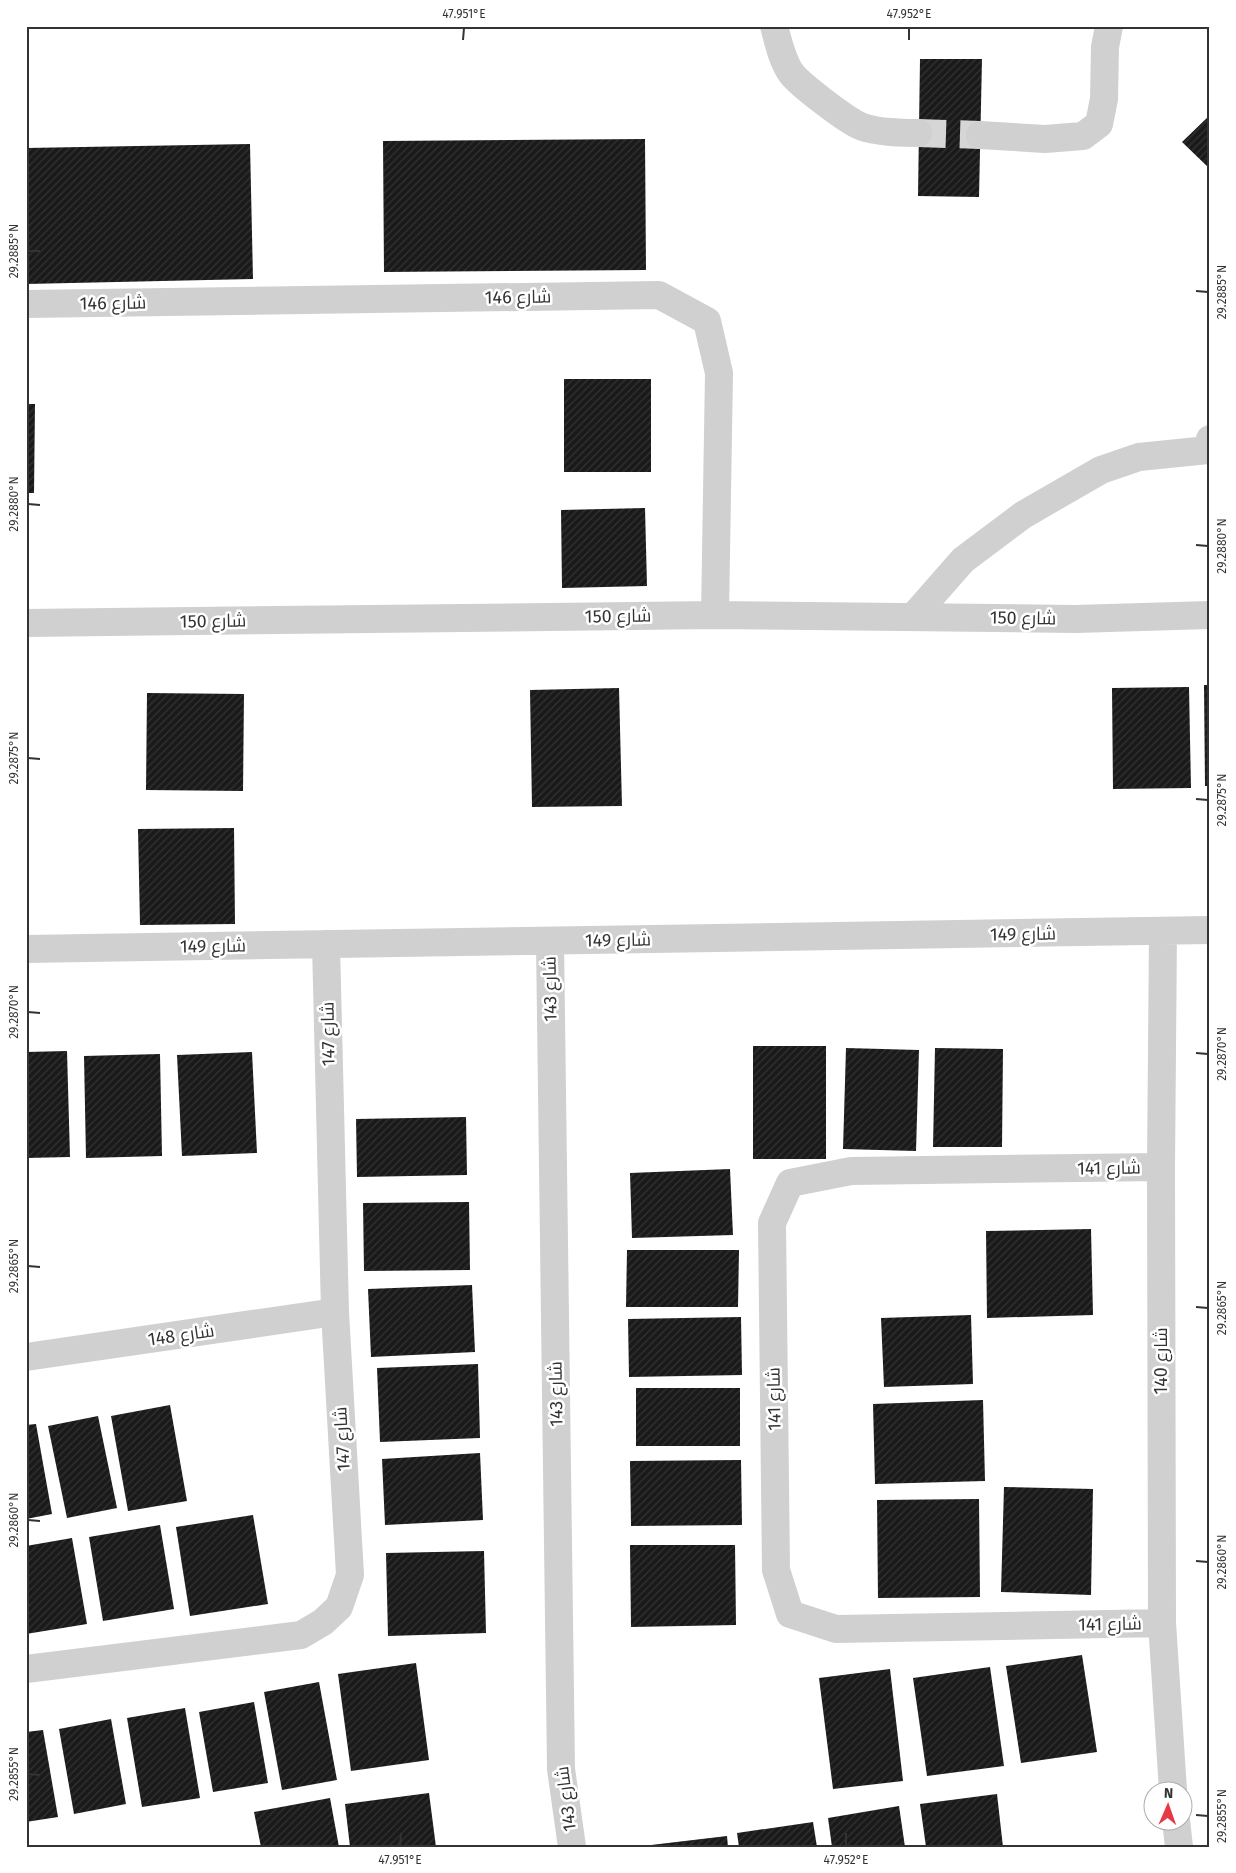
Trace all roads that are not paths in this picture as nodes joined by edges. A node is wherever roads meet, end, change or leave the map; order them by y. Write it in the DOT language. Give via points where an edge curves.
graph roads {
  1 [pos="774,26"];
  2 [pos="1109,26"];
  3 [pos="918,133"];
  4 [pos="980,135"];
  5 [pos="26,304"];
  6 [pos="1209,446"];
  7 [pos="714,615"];
  8 [pos="1210,615"];
  9 [pos="913,617"];
  10 [pos="26,623"];
  11 [pos="1210,930"];
  12 [pos="1163,931"];
  13 [pos="550,941"];
  14 [pos="326,944"];
  15 [pos="26,949"];
  16 [pos="1161,1167"];
  17 [pos="335,1312"];
  18 [pos="26,1357"];
  19 [pos="1162,1623"];
  20 [pos="26,1669"];
  21 [pos="1172,1780"];
  22 [pos="1177,1830"];
  23 [pos="572,1847"];
  24 [pos="1180,1847"];
  1 -- 3 [label="street" via="791,73 820,99 859,125"];
  2 -- 4 [label="street" via="1099,124 1083,136 1045,139"];
  5 -- 7 [label="street, شارع 146" via="659,295 708,320 719,373"];
  6 -- 9 [label="street" via="1139,457 1101,470 1023,515 963,560"];
  7 -- 9 [label="street, شارع 150"];
  7 -- 10 [label="street, شارع 150"];
  8 -- 9 [label="street, شارع 150" via="1075,619"];
  11 -- 12 [label="street, شارع 149"];
  12 -- 13 [label="street, شارع 149"];
  12 -- 16 [label="street, شارع 140"];
  13 -- 14 [label="street, شارع 149"];
  13 -- 23 [label="street, شارع 143" via="561,1759"];
  14 -- 15 [label="street, شارع 149"];
  14 -- 17 [label="street, شارع 147"];
  16 -- 19 [label="street, شارع 140"];
  16 -- 19 [label="street, شارع 141" via="850,1171 790,1183 772,1223 776,1570 790,1614 836,1629"];
  17 -- 18 [label="street, شارع 148"];
  17 -- 20 [label="street, شارع 147" via="350,1575 339,1607 323,1622 301,1634"];
  19 -- 21 [label="street, شارع 140"];
  22 -- 24 [label="street"];
}
